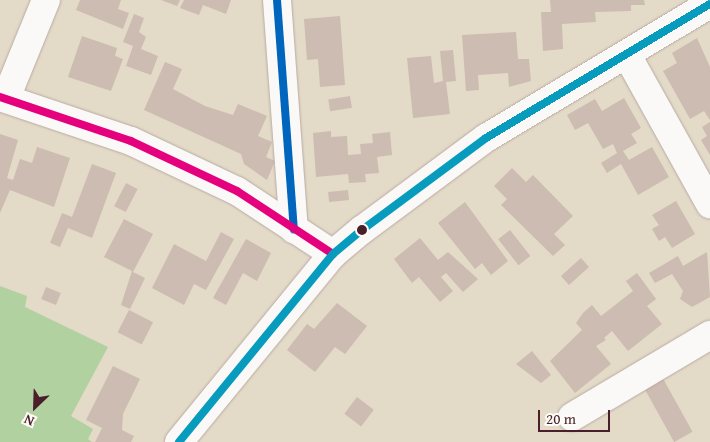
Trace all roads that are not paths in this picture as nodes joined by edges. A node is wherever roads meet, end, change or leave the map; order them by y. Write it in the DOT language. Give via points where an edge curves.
graph roads {
  1 [pos="46,0"];
  2 [pos="277,0"];
  3 [pos="710,4"];
  4 [pos="627,55"];
  5 [pos="3,97"];
  6 [pos="710,204"];
  7 [pos="294,229"];
  8 [pos="333,254"];
  9 [pos="710,335"];
  10 [pos="572,417"];
  11 [pos="179,442"];
  1 -- 5 [label="street"];
  2 -- 7 [label="street"];
  3 -- 4 [label="street"];
  4 -- 6 [label="street"];
  4 -- 8 [label="street" via="486,138"];
  5 -- 7 [label="street" via="131,142 237,191"];
  7 -- 8 [label="street"];
  8 -- 11 [label="street"];
  9 -- 10 [label="street"];
}
